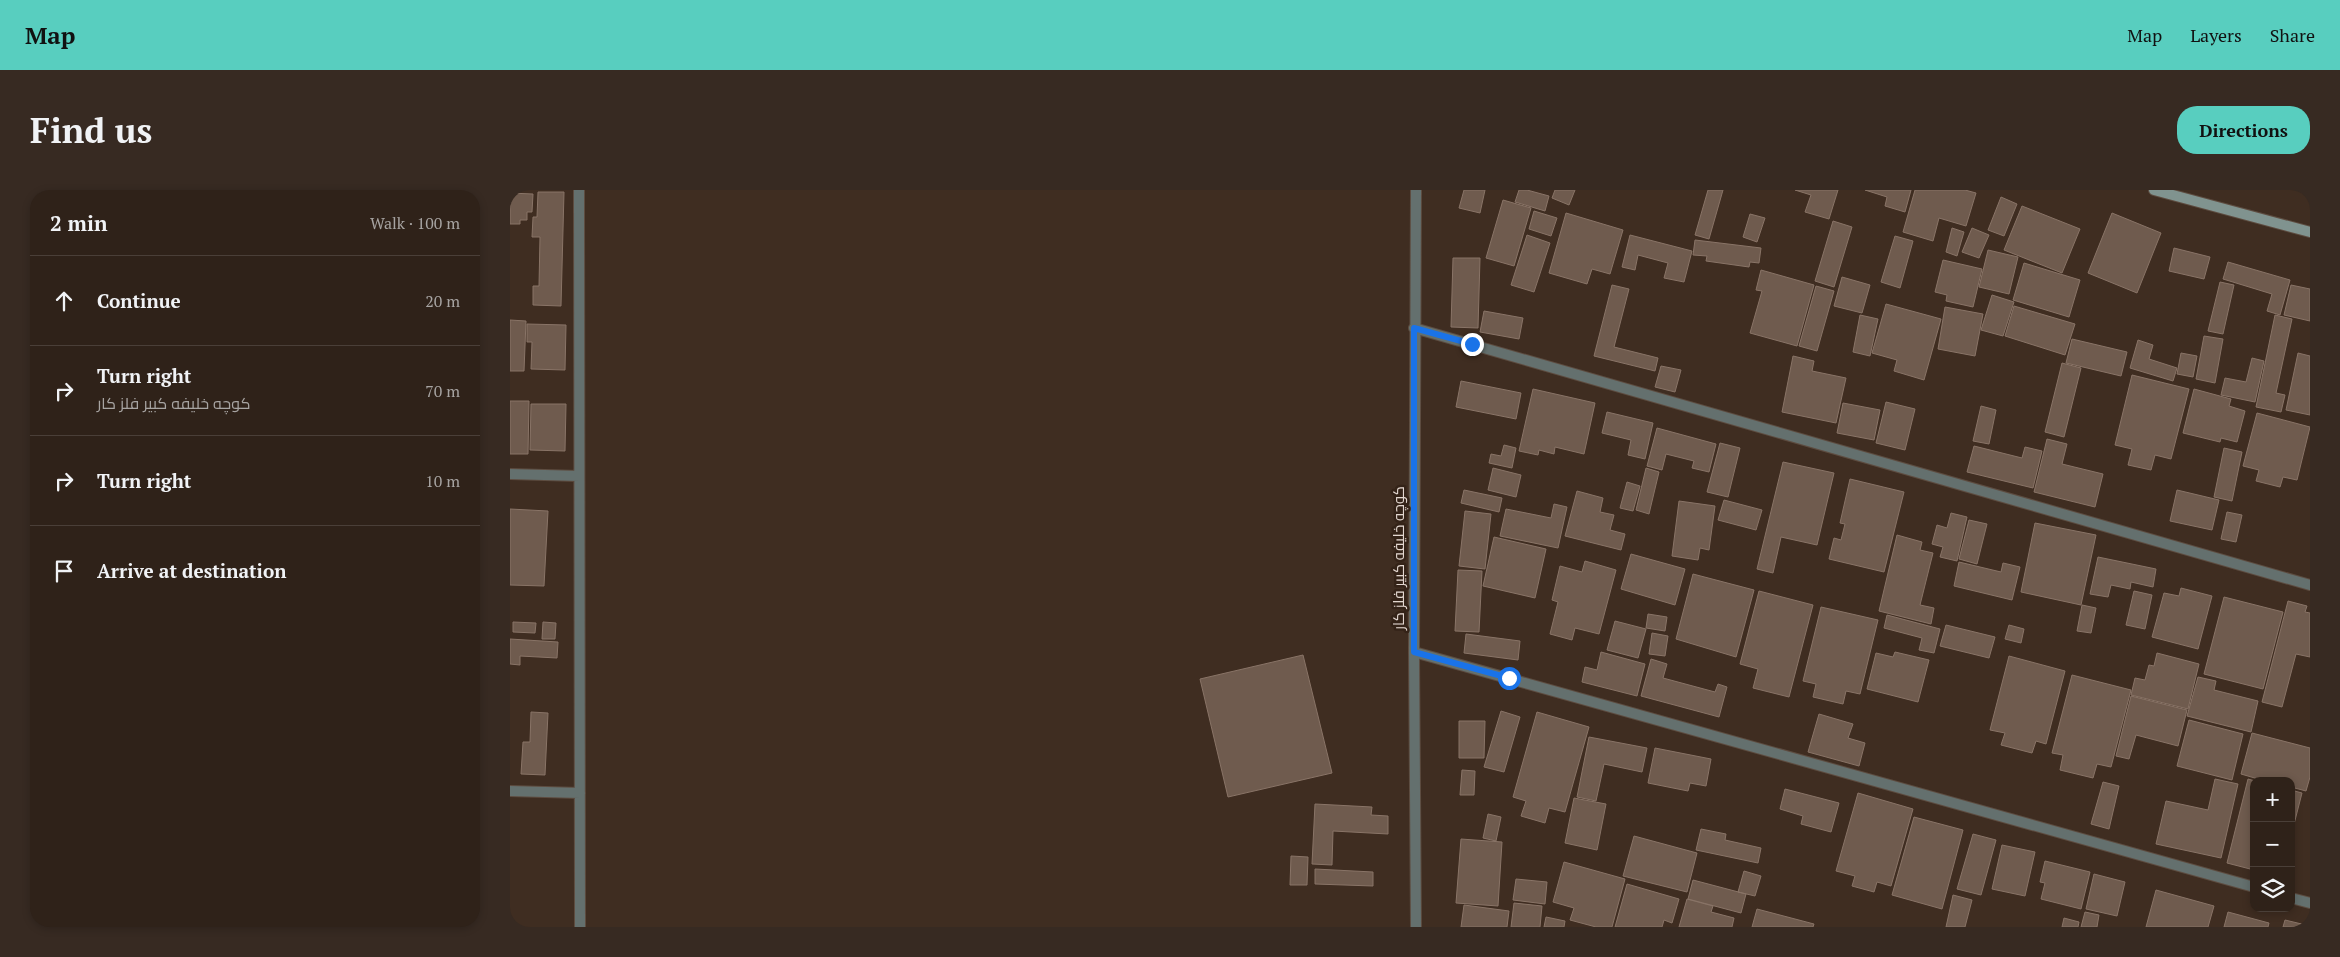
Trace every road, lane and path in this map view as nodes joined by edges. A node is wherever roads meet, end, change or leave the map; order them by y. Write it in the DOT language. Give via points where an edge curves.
graph roads {
  1 [pos="579,190"];
  2 [pos="1416,190"];
  3 [pos="2154,190"];
  4 [pos="2310,232"];
  5 [pos="1414,328"];
  6 [pos="510,474"];
  7 [pos="579,476"];
  8 [pos="2310,585"];
  9 [pos="1414,652"];
  10 [pos="510,791"];
  11 [pos="580,793"];
  12 [pos="2250,886"];
  13 [pos="2295,899"];
  14 [pos="2310,903"];
  15 [pos="580,927"];
  16 [pos="1416,927"];
  1 -- 7 [label="street"];
  2 -- 5 [label="street, کوچه خلیفه کبیر فلز کار"];
  3 -- 4 [label="street"];
  5 -- 8 [label="street"];
  5 -- 9 [label="street, کوچه خلیفه کبیر فلز کار"];
  6 -- 7 [label="street"];
  7 -- 11 [label="street"];
  9 -- 12 [label="street"];
  9 -- 16 [label="street, کوچه خلیفه کبیر فلز کار"];
  10 -- 11 [label="street"];
  11 -- 15 [label="street"];
  13 -- 14 [label="street"];
}
